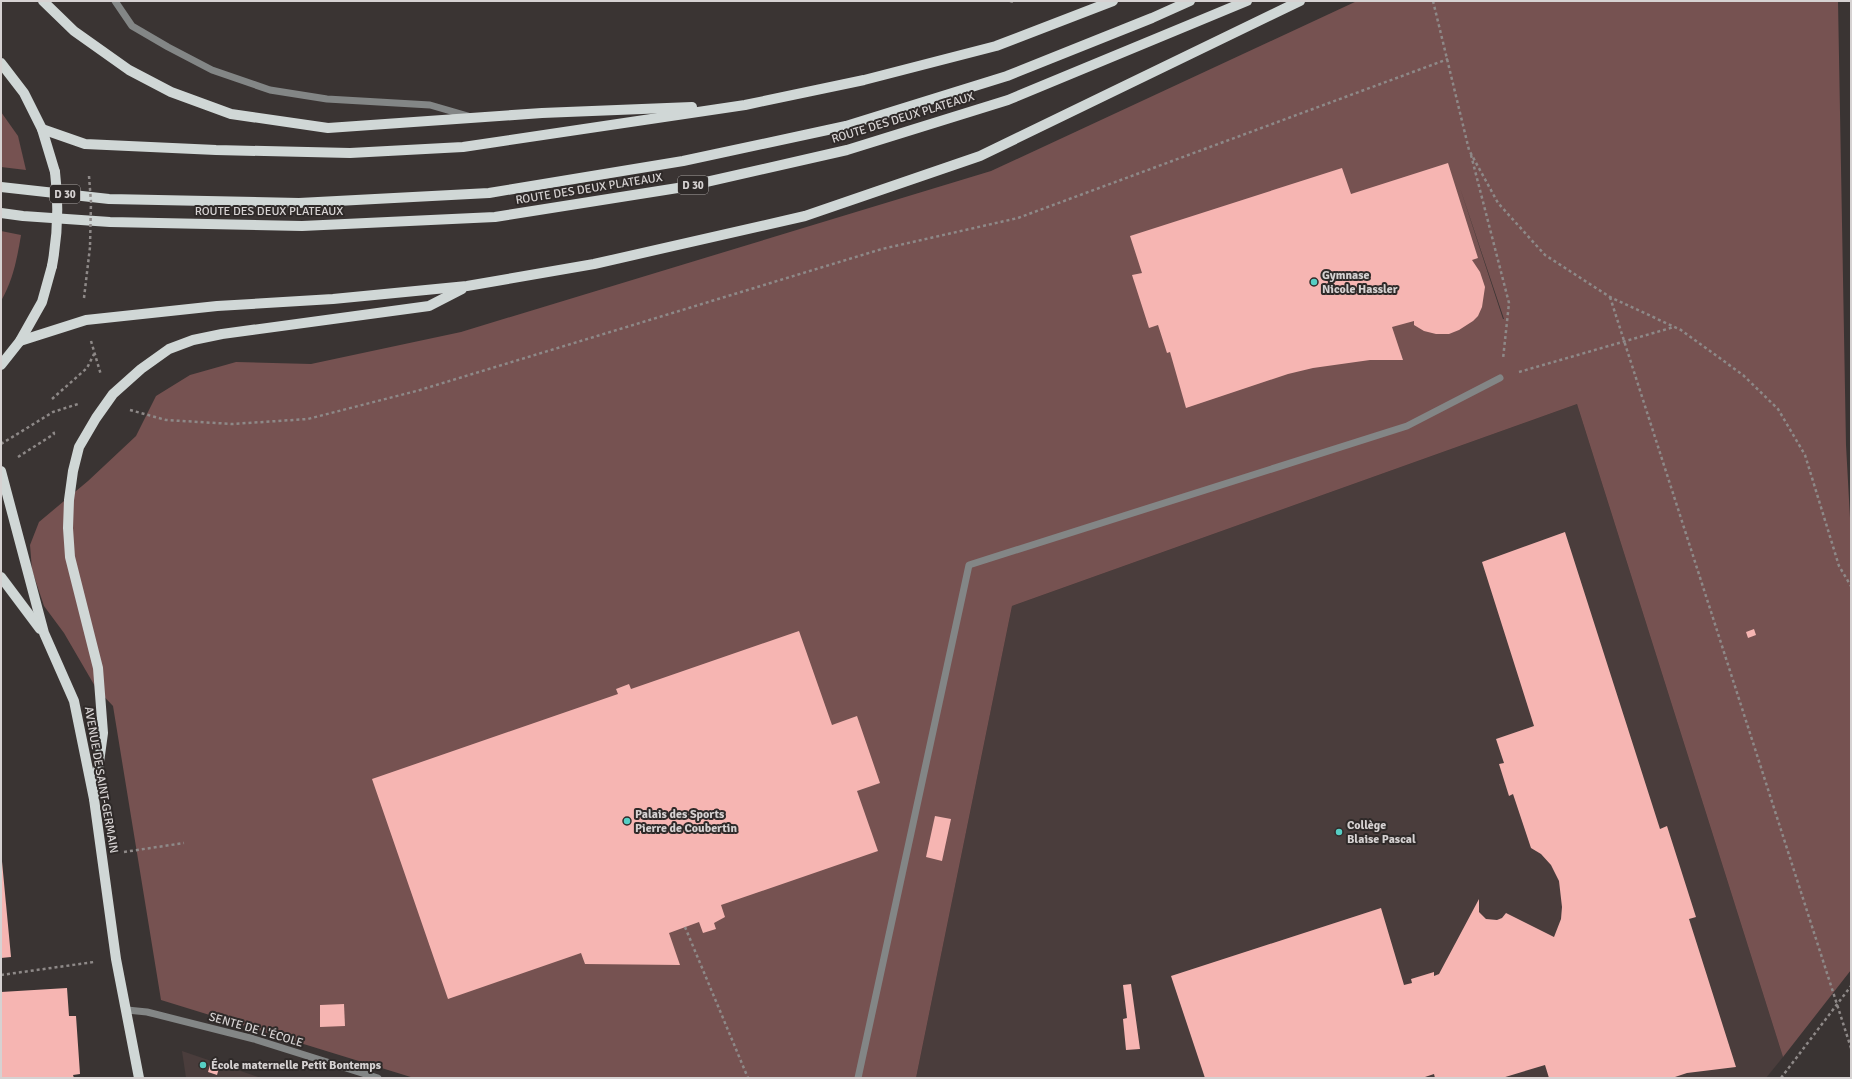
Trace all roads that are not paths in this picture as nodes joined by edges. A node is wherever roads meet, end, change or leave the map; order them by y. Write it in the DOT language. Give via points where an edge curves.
graph roads {
  1 [pos="43,1"];
  2 [pos="115,1"];
  3 [pos="1113,1"];
  4 [pos="1190,1"];
  5 [pos="1247,1"];
  6 [pos="1300,1"];
  7 [pos="1,63"];
  8 [pos="745,105"];
  9 [pos="474,118"];
  10 [pos="42,129"];
  11 [pos="1,186"];
  12 [pos="1,213"];
  13 [pos="467,286"];
  14 [pos="20,342"];
  15 [pos="1,365"];
  16 [pos="1500,378"];
  17 [pos="1,471"];
  18 [pos="1,577"];
  19 [pos="44,633"];
  20 [pos="94,799"];
  21 [pos="127,1010"];
  22 [pos="139,1078"];
  23 [pos="378,1078"];
  24 [pos="858,1078"];
  1 -- 9 [label="main road" via="74,31 129,70 171,92 231,114 328,128"];
  2 -- 9 [label="street" via="132,26 168,48 212,70 270,90 328,99 430,105"];
  3 -- 8 [label="main road" via="996,46 864,80"];
  4 -- 11 [label="main road, ROUTE DES DEUX PLATEAUX / D 30" via="1007,76 846,126 683,161 489,193 299,203 109,199"];
  5 -- 12 [label="main road, ROUTE DES DEUX PLATEAUX / D 30" via="1008,100 847,150 684,187 495,217 302,226 110,222"];
  6 -- 13 [label="main road" via="980,156 805,216 594,264"];
  7 -- 10 [label="main road" via="24,93"];
  8 -- 9 [label="main road"];
  8 -- 10 [label="main road" via="463,147 350,153 85,144"];
  10 -- 14 [label="main road, bridge" via="55,172 58,237 42,302"];
  13 -- 14 [label="main road" via="333,299 217,306 86,320"];
  13 -- 20 [label="main road" via="429,306 193,340 153,359 113,394 80,448 69,500 70,557 98,668 103,733"];
  14 -- 15 [label="main road"];
  16 -- 24 [label="street" via="1407,426 969,565"];
  17 -- 19 [label="main road, AVENUE DE SAINT-GERMAIN"];
  18 -- 19 [label="main road"];
  19 -- 20 [label="main road, AVENUE DE SAINT-GERMAIN" via="74,702"];
  20 -- 21 [label="main road, AVENUE DE SAINT-GERMAIN" via="116,959"];
  21 -- 22 [label="main road, AVENUE DE SAINT-GERMAIN"];
  21 -- 23 [label="street, SENTE DE L'ÉCOLE" via="147,1012 254,1039"];
}
